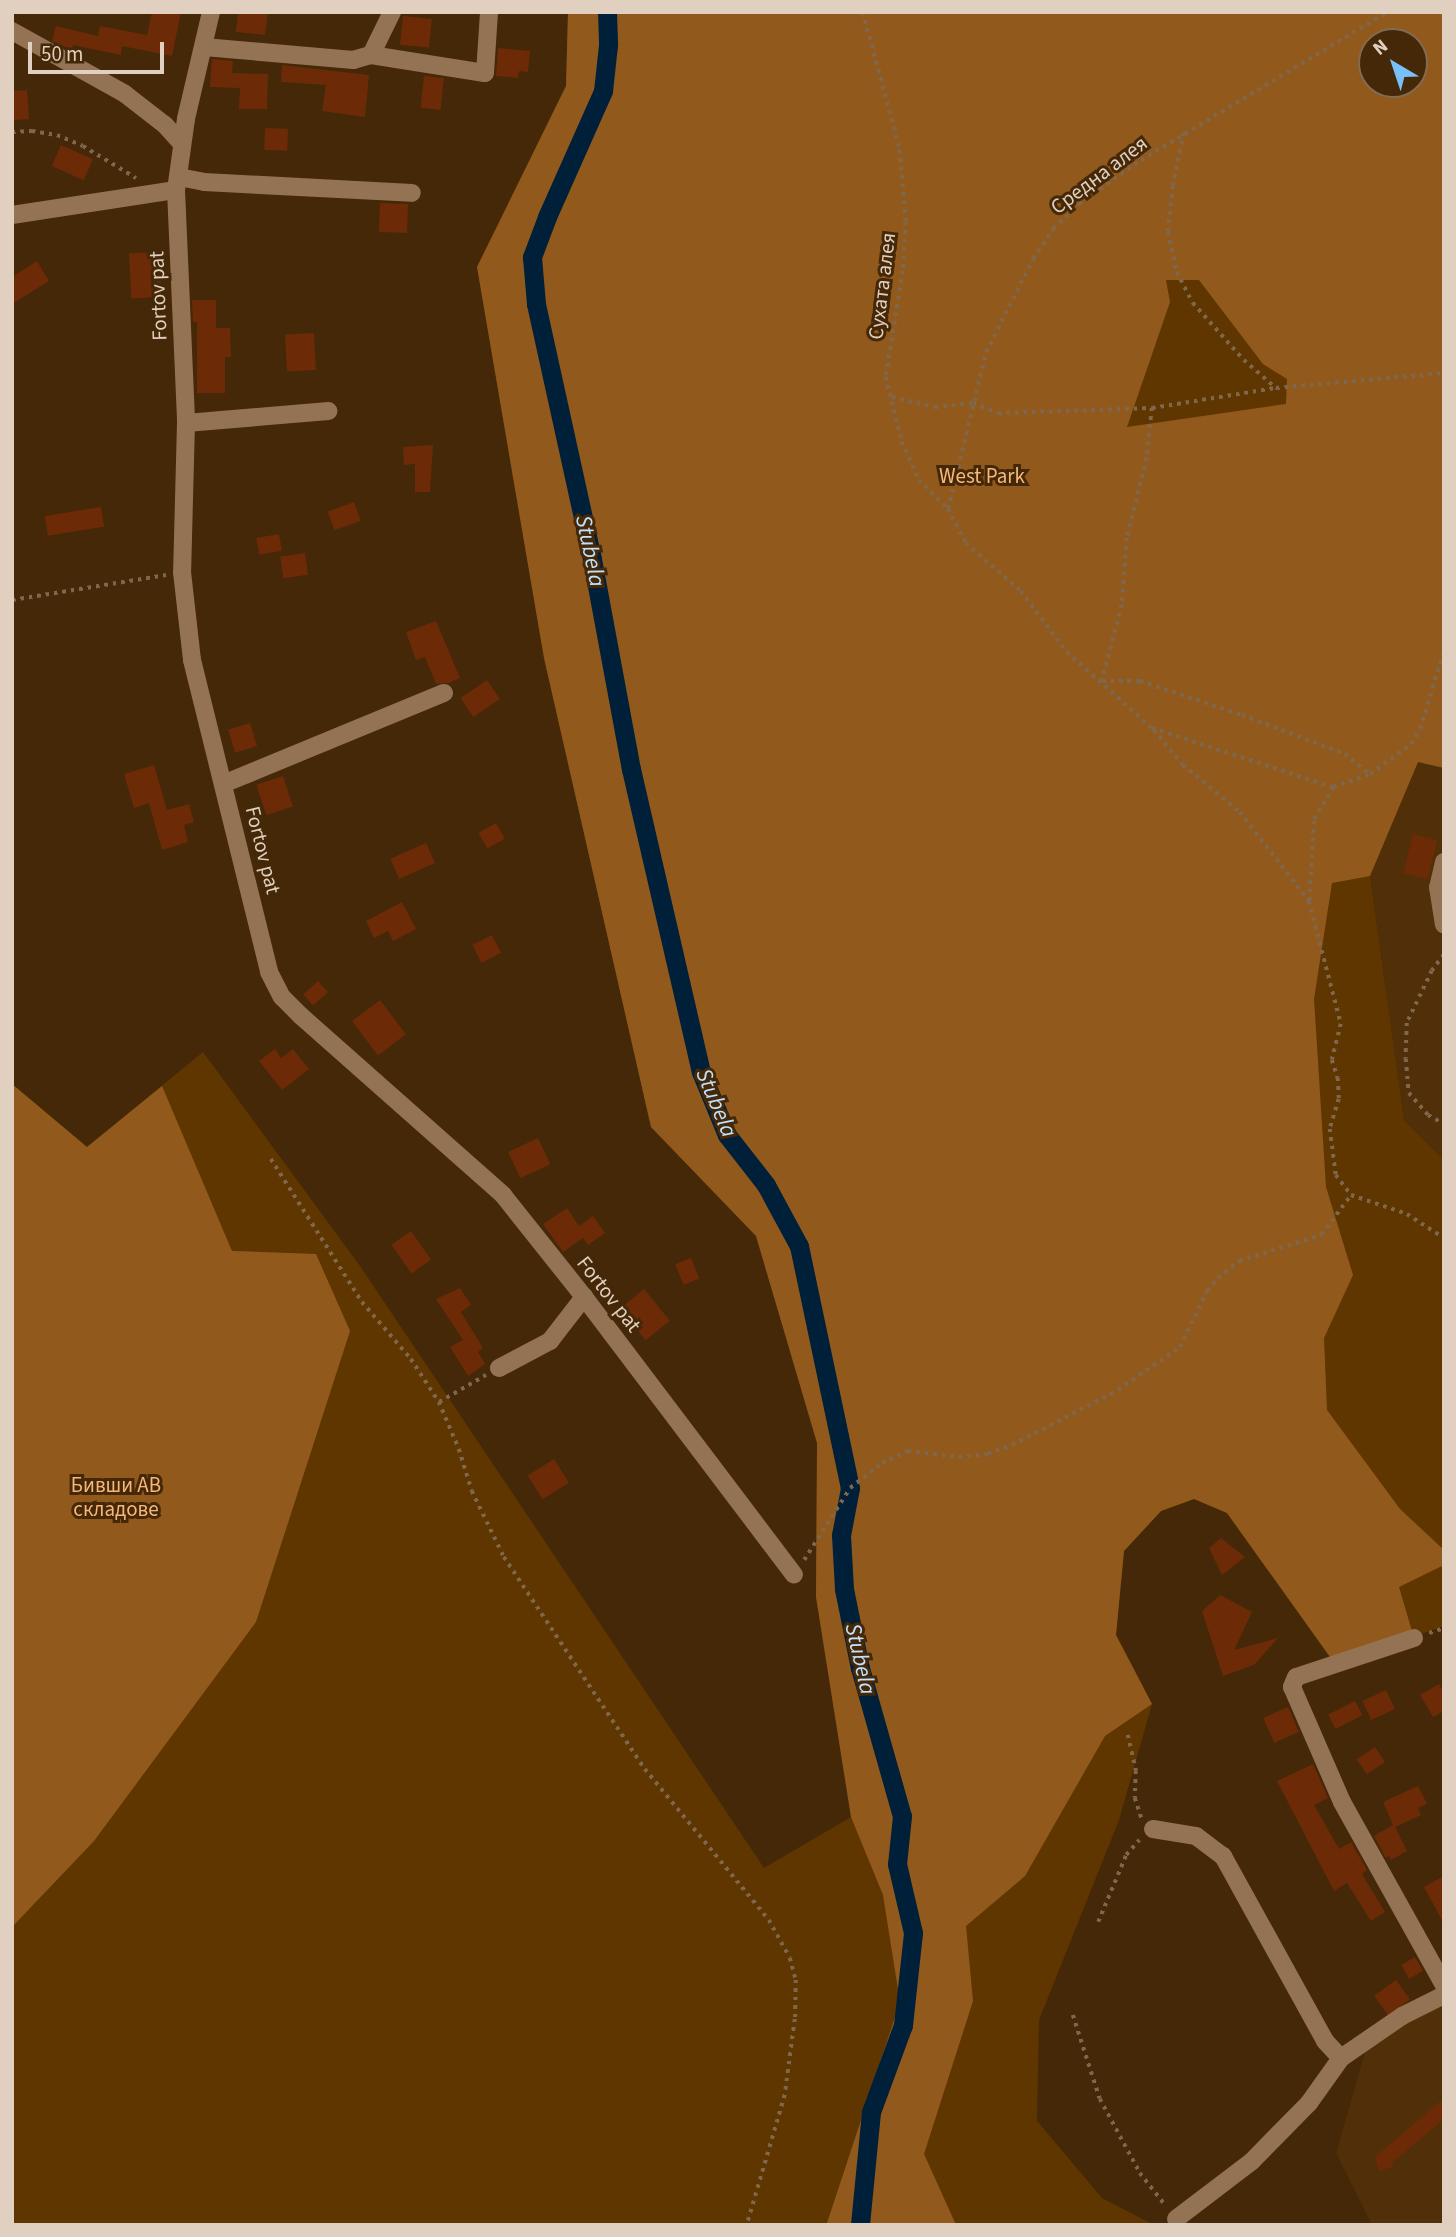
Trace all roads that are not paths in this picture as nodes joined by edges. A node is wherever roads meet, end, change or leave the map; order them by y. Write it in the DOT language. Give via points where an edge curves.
graph roads {
  1 [pos="211,12"];
  2 [pos="392,12"];
  3 [pos="489,12"];
  4 [pos="12,31"];
  5 [pos="204,47"];
  6 [pos="371,55"];
  7 [pos="182,144"];
  8 [pos="178,184"];
  9 [pos="412,193"];
  10 [pos="12,215"];
  11 [pos="328,411"];
  12 [pos="186,423"];
  13 [pos="444,692"];
  14 [pos="223,785"];
  15 [pos="1444,862"];
  16 [pos="1444,925"];
  17 [pos="584,1297"];
  18 [pos="499,1368"];
  19 [pos="794,1575"];
  20 [pos="1414,1638"];
  21 [pos="1153,1829"];
  22 [pos="1444,1985"];
  23 [pos="1444,1995"];
  24 [pos="1341,2058"];
  25 [pos="1176,2219"];
  1 -- 5 [label="street, Fortov pat"];
  2 -- 6 [label="street"];
  3 -- 6 [label="street" via="485,73"];
  4 -- 7 [label="street" via="125,94"];
  5 -- 6 [label="street" via="353,60"];
  5 -- 7 [label="street, Fortov pat"];
  7 -- 8 [label="street, Fortov pat"];
  8 -- 9 [label="street"];
  8 -- 10 [label="street" via="157,195"];
  8 -- 12 [label="street, Fortov pat"];
  11 -- 12 [label="street"];
  12 -- 14 [label="street, Fortov pat" via="182,572 192,660"];
  13 -- 14 [label="street"];
  14 -- 17 [label="street, Fortov pat" via="269,972 282,997 503,1195"];
  15 -- 16 [label="street" via="1438,887"];
  17 -- 18 [label="street" via="550,1341"];
  17 -- 19 [label="street, Fortov pat"];
  20 -- 22 [label="street" via="1296,1677 1292,1687 1342,1802"];
  21 -- 24 [label="street" via="1196,1836 1223,1856 1325,2041"];
  23 -- 24 [label="street" via="1402,2016"];
  24 -- 25 [label="street" via="1309,2103 1252,2161"];
}
